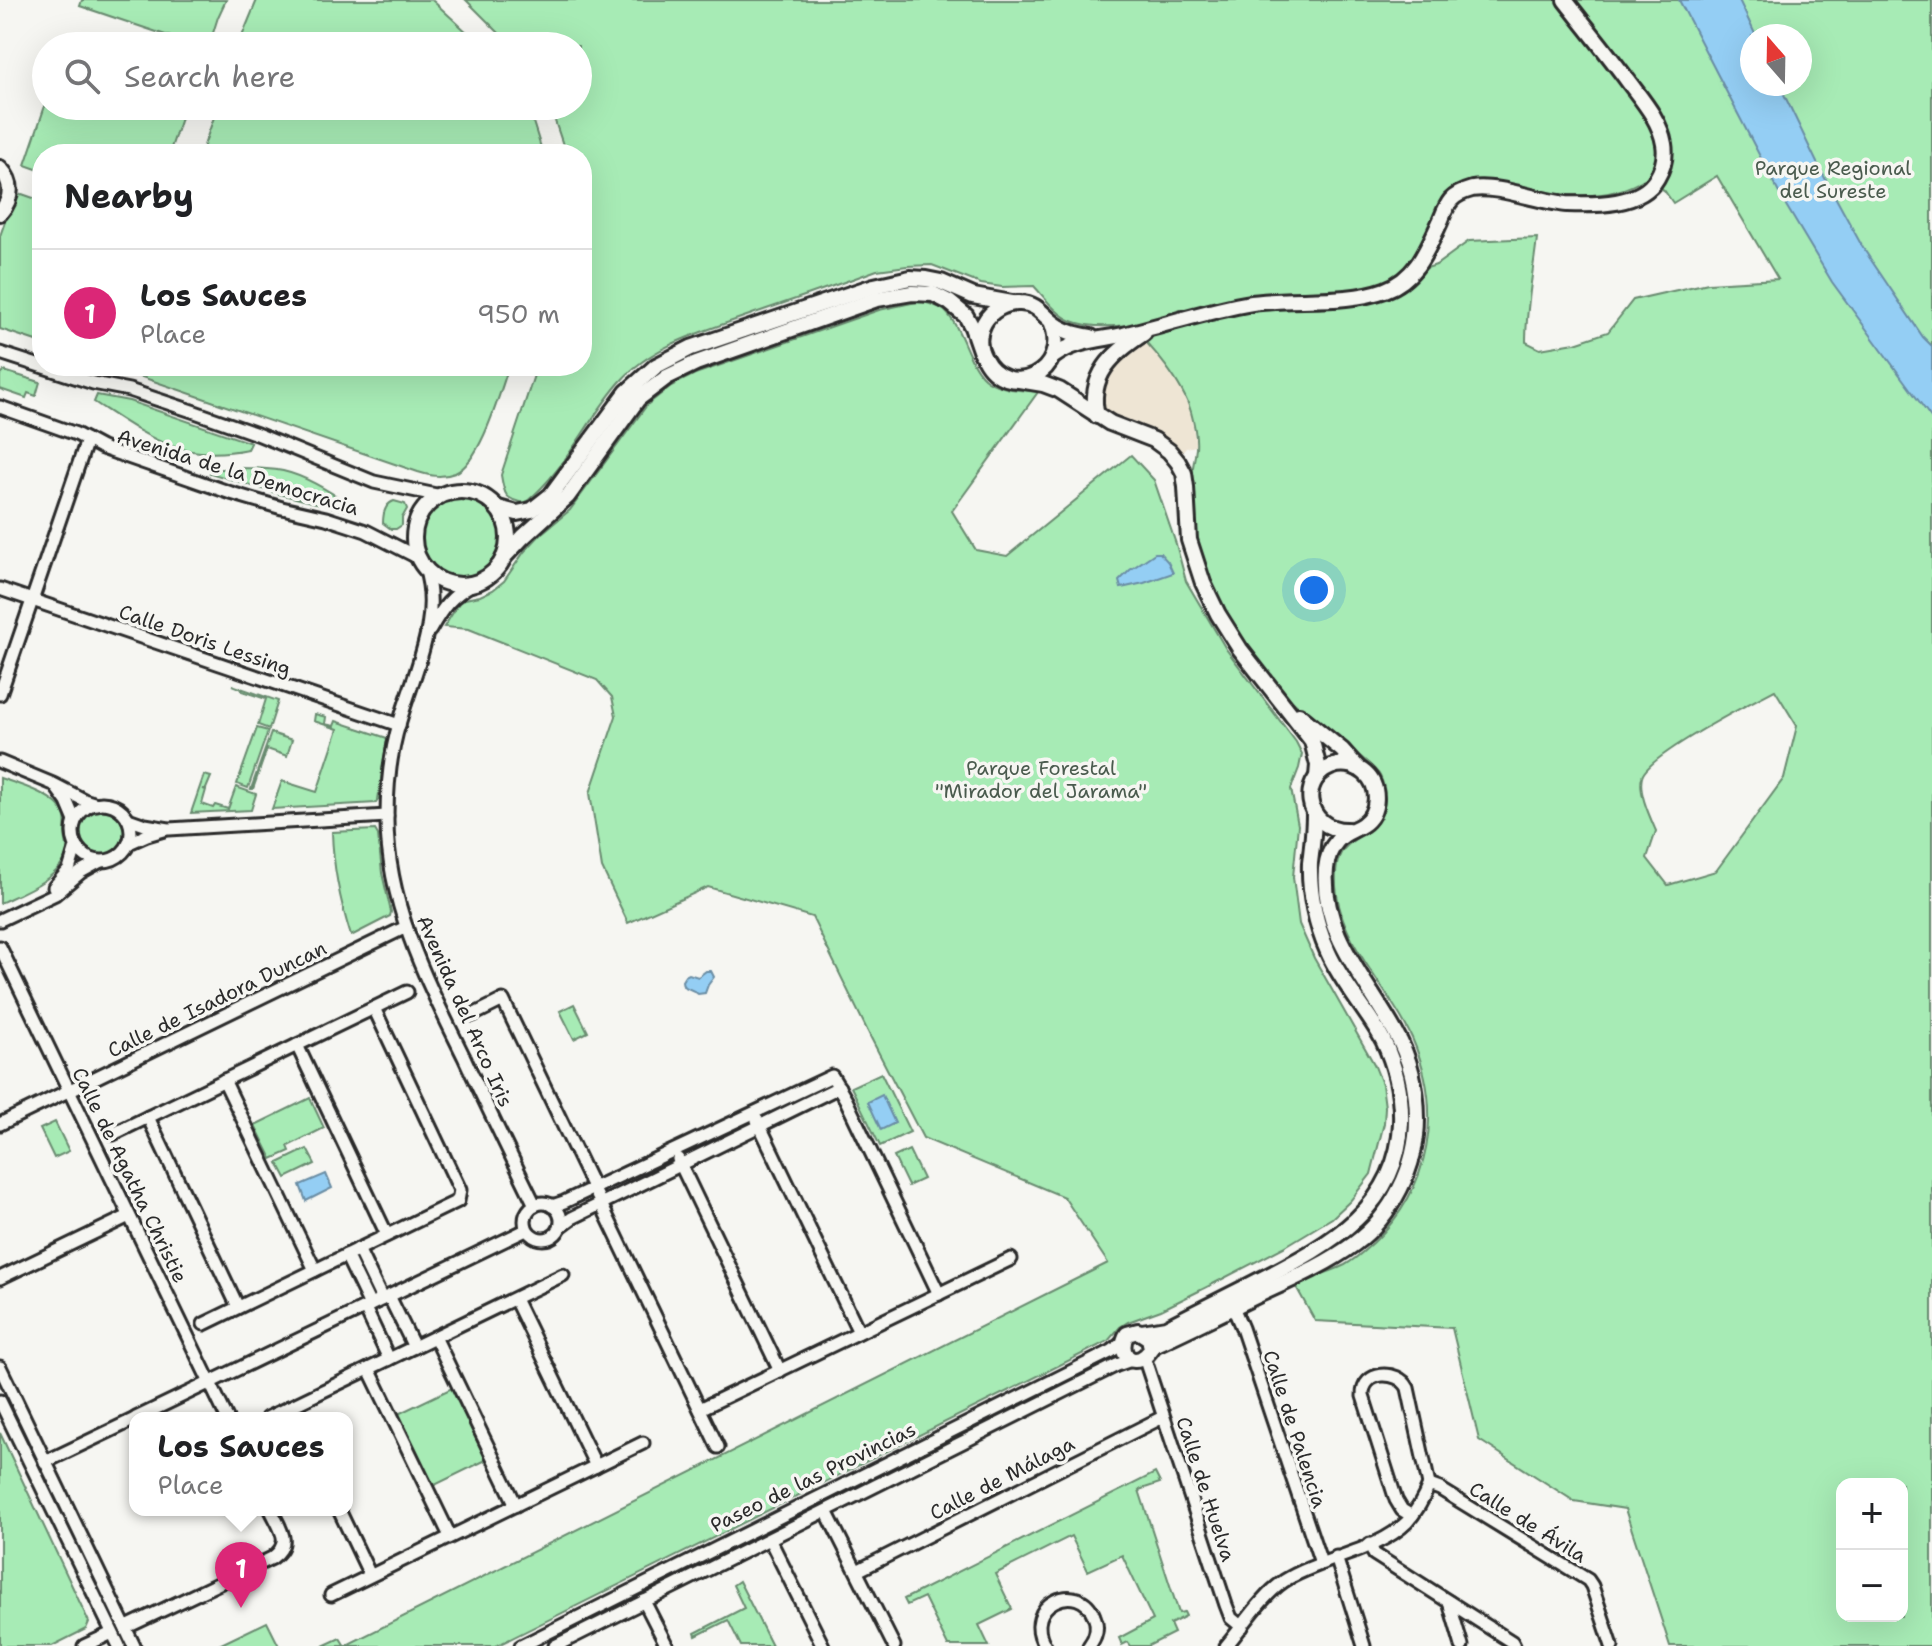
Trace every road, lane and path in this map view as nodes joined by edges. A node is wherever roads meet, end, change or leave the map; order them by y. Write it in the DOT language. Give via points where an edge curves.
graph roads {
  1 [pos="1565,0"];
  2 [pos="0,168"];
  3 [pos="0,213"];
  4 [pos="1012,303"];
  5 [pos="1051,321"];
  6 [pos="1162,324"];
  7 [pos="1108,338"];
  8 [pos="0,353"];
  9 [pos="981,353"];
  10 [pos="1053,358"];
  11 [pos="32,363"];
  12 [pos="71,376"];
  13 [pos="1019,380"];
  14 [pos="1076,400"];
  15 [pos="0,407"];
  16 [pos="1097,416"];
  17 [pos="87,440"];
  18 [pos="441,496"];
  19 [pos="498,508"];
  20 [pos="504,557"];
  21 [pos="422,563"];
  22 [pos="474,583"];
  23 [pos="0,589"];
  24 [pos="33,600"];
  25 [pos="426,638"];
  26 [pos="0,694"];
  27 [pos="1279,698"];
  28 [pos="399,725"];
  29 [pos="0,762"];
  30 [pos="1358,768"];
  31 [pos="1317,777"];
  32 [pos="53,784"];
  33 [pos="97,804"];
  34 [pos="1314,814"];
  35 [pos="387,816"];
  36 [pos="128,819"];
  37 [pos="75,821"];
  38 [pos="169,829"];
  39 [pos="1348,830"];
  40 [pos="129,843"];
  41 [pos="76,847"];
  42 [pos="99,862"];
  43 [pos="44,898"];
  44 [pos="0,920"];
  45 [pos="406,927"];
  46 [pos="0,947"];
  47 [pos="407,992"];
  48 [pos="374,1008"];
  49 [pos="473,1015"];
  50 [pos="297,1045"];
  51 [pos="224,1080"];
  52 [pos="839,1087"];
  53 [pos="70,1090"];
  54 [pos="753,1112"];
  55 [pos="148,1117"];
  56 [pos="0,1124"];
  57 [pos="760,1126"];
  58 [pos="113,1134"];
  59 [pos="674,1150"];
  60 [pos="680,1164"];
  61 [pos="594,1188"];
  62 [pos="602,1204"];
  63 [pos="535,1205"];
  64 [pos="552,1206"];
  65 [pos="129,1216"];
  66 [pos="560,1227"];
  67 [pos="526,1230"];
  68 [pos="387,1235"];
  69 [pos="358,1249"];
  70 [pos="346,1255"];
  71 [pos="1011,1259"];
  72 [pos="315,1270"];
  73 [pos="563,1275"];
  74 [pos="0,1278"];
  75 [pos="939,1294"];
  76 [pos="386,1297"];
  77 [pos="515,1299"];
  78 [pos="367,1306"];
  79 [pos="238,1307"];
  80 [pos="1233,1307"];
  81 [pos="204,1324"];
  82 [pos="859,1332"];
  83 [pos="1142,1332"];
  84 [pos="435,1337"];
  85 [pos="1122,1343"];
  86 [pos="414,1347"];
  87 [pos="1143,1355"];
  88 [pos="389,1359"];
  89 [pos="0,1367"];
  90 [pos="369,1369"];
  91 [pos="780,1371"];
  92 [pos="210,1382"];
  93 [pos="0,1401"];
  94 [pos="700,1409"];
  95 [pos="148,1412"];
  96 [pos="224,1412"];
  97 [pos="294,1412"];
  98 [pos="1163,1417"];
  99 [pos="129,1421"];
  100 [pos="643,1443"];
  101 [pos="718,1447"];
  102 [pos="45,1462"];
  103 [pos="596,1466"];
  104 [pos="1429,1485"];
  105 [pos="516,1505"];
  106 [pos="826,1511"];
  107 [pos="274,1516"];
  108 [pos="342,1516"];
  109 [pos="1412,1516"];
  110 [pos="450,1536"];
  111 [pos="770,1540"];
  112 [pos="1370,1544"];
  113 [pos="1336,1557"];
  114 [pos="1321,1563"];
  115 [pos="857,1571"];
  116 [pos="370,1575"];
  117 [pos="331,1595"];
  118 [pos="644,1601"];
  119 [pos="1449,1602"];
  120 [pos="125,1627"];
  121 [pos="1242,1627"];
  122 [pos="112,1633"];
  123 [pos="84,1646"];
  124 [pos="119,1646"];
  125 [pos="134,1646"];
  126 [pos="521,1646"];
  127 [pos="555,1646"];
  128 [pos="667,1646"];
  129 [pos="823,1646"];
  130 [pos="894,1646"];
  131 [pos="1045,1646"];
  132 [pos="1089,1646"];
  133 [pos="1226,1646"];
  134 [pos="1364,1646"];
  135 [pos="1462,1646"];
  136 [pos="1514,1646"];
  137 [pos="1612,1646"];
  1 -- 6 [label="main road" via="1659,128 1665,157 1645,191 1588,204 1547,202 1485,187 1468,190 1451,200 1418,266 1387,290 1255,302"];
  2 -- 3 [label="main road" via="10,190"];
  4 -- 5 [label="main road" via="1037,307"];
  4 -- 9 [label="main road" via="988,317 980,334"];
  4 -- 19 [label="main road" via="910,278 691,348 656,366 627,392 551,495 532,510"];
  5 -- 7 [label="main road" via="1072,333"];
  5 -- 10 [label="main road" via="1057,344"];
  6 -- 7 [label="main road"];
  6 -- 16 [label="main road" via="1123,347 1105,366 1095,391"];
  7 -- 10 [label="main road" via="1070,346"];
  8 -- 11 [label="street, Avenida de la Democracia"];
  9 -- 13 [label="main road" via="1000,376"];
  9 -- 20 [label="main road" via="966,316 933,294 912,293 877,299 696,363 638,399 568,496"];
  10 -- 13 [label="main road" via="1038,374"];
  10 -- 14 [label="main road"];
  12 -- 18 [label="street, Avenida de la Democracia" via="195,412 374,482"];
  13 -- 14 [label="main road" via="1051,386"];
  14 -- 16 [label="main road"];
  15 -- 17 [label="street, Avenida de la Democracia"];
  16 -- 27 [label="main road" via="1154,440 1178,462 1186,487 1189,540 1203,583 1240,649"];
  17 -- 21 [label="street, Avenida de la Democracia" via="231,493 366,531"];
  17 -- 24 [label="street"];
  18 -- 19 [label="main road" via="469,491"];
  18 -- 21 [label="main road" via="420,515 415,529 414,544"];
  19 -- 20 [label="main road" via="508,532"];
  20 -- 22 [label="main road" via="497,569"];
  21 -- 22 [label="main road" via="447,582"];
  21 -- 25 [label="street, Avenida del Arco Iris" via="432,605"];
  22 -- 25 [label="street, Avenida del Arco Iris" via="448,602"];
  23 -- 24 [label="street, Calle Doris Lessing"];
  24 -- 26 [label="street"];
  24 -- 28 [label="street, Calle Doris Lessing"];
  25 -- 28 [label="street, Avenida del Arco Iris"];
  27 -- 30 [label="main road"];
  27 -- 31 [label="main road" via="1312,741"];
  28 -- 35 [label="street, Avenida del Arco Iris"];
  29 -- 32 [label="street"];
  30 -- 31 [label="main road" via="1336,765"];
  30 -- 39 [label="main road" via="1374,784 1375,807 1362,825"];
  31 -- 34 [label="main road" via="1310,795"];
  32 -- 33 [label="street"];
  32 -- 37 [label="street"];
  33 -- 36 [label="street" via="115,806"];
  33 -- 37 [label="street"];
  34 -- 39 [label="main road" via="1329,828"];
  34 -- 83 [label="main road" via="1310,865 1319,927 1329,954 1383,1041 1398,1086 1401,1129 1389,1175 1371,1206 1309,1255 1166,1328"];
  35 -- 38 [label="street"];
  35 -- 45 [label="street, Avenida del Arco Iris" via="394,884"];
  36 -- 38 [label="street"];
  36 -- 40 [label="street"];
  37 -- 41 [label="street"];
  38 -- 40 [label="street"];
  39 -- 80 [label="main road, Paseo de las Provincias" via="1330,851 1326,895 1343,948 1406,1055 1417,1112 1413,1153 1394,1199 1354,1244 1315,1269"];
  40 -- 42 [label="street" via="122,854"];
  41 -- 42 [label="street"];
  41 -- 43 [label="street" via="69,870"];
  42 -- 43 [label="street"];
  43 -- 44 [label="street"];
  45 -- 53 [label="street, Calle de Isadora Duncan"];
  45 -- 63 [label="street, Avenida del Arco Iris"];
  46 -- 53 [label="street, Calle de Agatha Christie"];
  47 -- 48 [label="street"];
  48 -- 50 [label="street"];
  48 -- 68 [label="street" via="460,1190 458,1201"];
  49 -- 61 [label="street, Avenida del Arco Iris" via="503,1000"];
  50 -- 51 [label="street"];
  50 -- 68 [label="street"];
  51 -- 55 [label="street"];
  51 -- 72 [label="street"];
  52 -- 54 [label="street" via="830,1076"];
  52 -- 57 [label="street"];
  52 -- 75 [label="street"];
  53 -- 56 [label="street, Calle de Isadora Duncan"];
  53 -- 65 [label="street, Calle de Agatha Christie"];
  54 -- 57 [label="street"];
  54 -- 59 [label="street"];
  55 -- 58 [label="street"];
  55 -- 79 [label="street"];
  57 -- 60 [label="street"];
  57 -- 82 [label="street"];
  59 -- 60 [label="street"];
  59 -- 61 [label="street"];
  60 -- 62 [label="street"];
  60 -- 91 [label="street"];
  61 -- 62 [label="street, Avenida del Arco Iris"];
  61 -- 64 [label="street"];
  62 -- 66 [label="street"];
  62 -- 94 [label="street, Avenida del Arco Iris"];
  63 -- 64 [label="street"];
  63 -- 67 [label="street" via="525,1218"];
  64 -- 66 [label="street"];
  65 -- 74 [label="street"];
  65 -- 92 [label="street, Calle de Agatha Christie"];
  66 -- 67 [label="street" via="541,1239"];
  67 -- 76 [label="street"];
  68 -- 69 [label="street"];
  69 -- 70 [label="street"];
  69 -- 76 [label="street"];
  70 -- 72 [label="street"];
  70 -- 78 [label="street"];
  71 -- 75 [label="street"];
  72 -- 79 [label="street"];
  73 -- 77 [label="street"];
  75 -- 82 [label="street"];
  76 -- 78 [label="street"];
  76 -- 86 [label="street"];
  77 -- 84 [label="street"];
  77 -- 103 [label="street"];
  78 -- 88 [label="street"];
  78 -- 92 [label="street"];
  79 -- 81 [label="street"];
  80 -- 87 [label="main road, Paseo de las Provincias"];
  80 -- 114 [label="street, Calle de Palencia"];
  82 -- 91 [label="street"];
  83 -- 85 [label="main road" via="1131,1332"];
  83 -- 87 [label="main road" via="1149,1338"];
  84 -- 86 [label="street"];
  84 -- 105 [label="street"];
  85 -- 87 [label="main road" via="1125,1354"];
  85 -- 126 [label="street, Paseo de las Provincias"];
  86 -- 88 [label="street"];
  87 -- 98 [label="street, Calle de Huelva"];
  87 -- 106 [label="street, Paseo de las Provincias"];
  88 -- 90 [label="street"];
  89 -- 102 [label="street"];
  90 -- 97 [label="street"];
  90 -- 110 [label="street"];
  91 -- 94 [label="street"];
  92 -- 95 [label="street"];
  92 -- 96 [label="street, Calle de Agatha Christie"];
  93 -- 122 [label="street"];
  94 -- 101 [label="street, Avenida del Arco Iris"];
  98 -- 115 [label="street, Calle de Málaga"];
  98 -- 121 [label="street, Calle de Huelva" via="1226,1605"];
  99 -- 102 [label="street"];
  100 -- 103 [label="street"];
  102 -- 120 [label="street"];
  103 -- 105 [label="street"];
  104 -- 109 [label="street"];
  104 -- 109 [label="street" via="1408,1388 1401,1379 1385,1375 1370,1379 1363,1396 1396,1500"];
  104 -- 137 [label="street, Calle de Ávila" via="1584,1577 1592,1586"];
  105 -- 110 [label="street"];
  106 -- 111 [label="street, Paseo de las Provincias"];
  106 -- 115 [label="street"];
  107 -- 120 [label="street" via="284,1545 272,1558"];
  108 -- 116 [label="street"];
  109 -- 112 [label="street"];
  110 -- 116 [label="street"];
  111 -- 118 [label="street, Paseo de las Provincias"];
  111 -- 129 [label="street"];
  112 -- 113 [label="street"];
  112 -- 119 [label="street" via="1374,1554"];
  113 -- 114 [label="street"];
  113 -- 134 [label="street"];
  114 -- 121 [label="street" via="1271,1591"];
  115 -- 130 [label="street"];
  116 -- 117 [label="street"];
  118 -- 127 [label="street, Paseo de las Provincias"];
  118 -- 128 [label="street"];
  119 -- 135 [label="street"];
  119 -- 136 [label="street"];
  120 -- 125 [label="street"];
  121 -- 133 [label="street"];
  122 -- 123 [label="street"];
  122 -- 124 [label="street"];
  131 -- 132 [label="street" via="1039,1618 1050,1603 1069,1597 1093,1612 1097,1630"];
}
